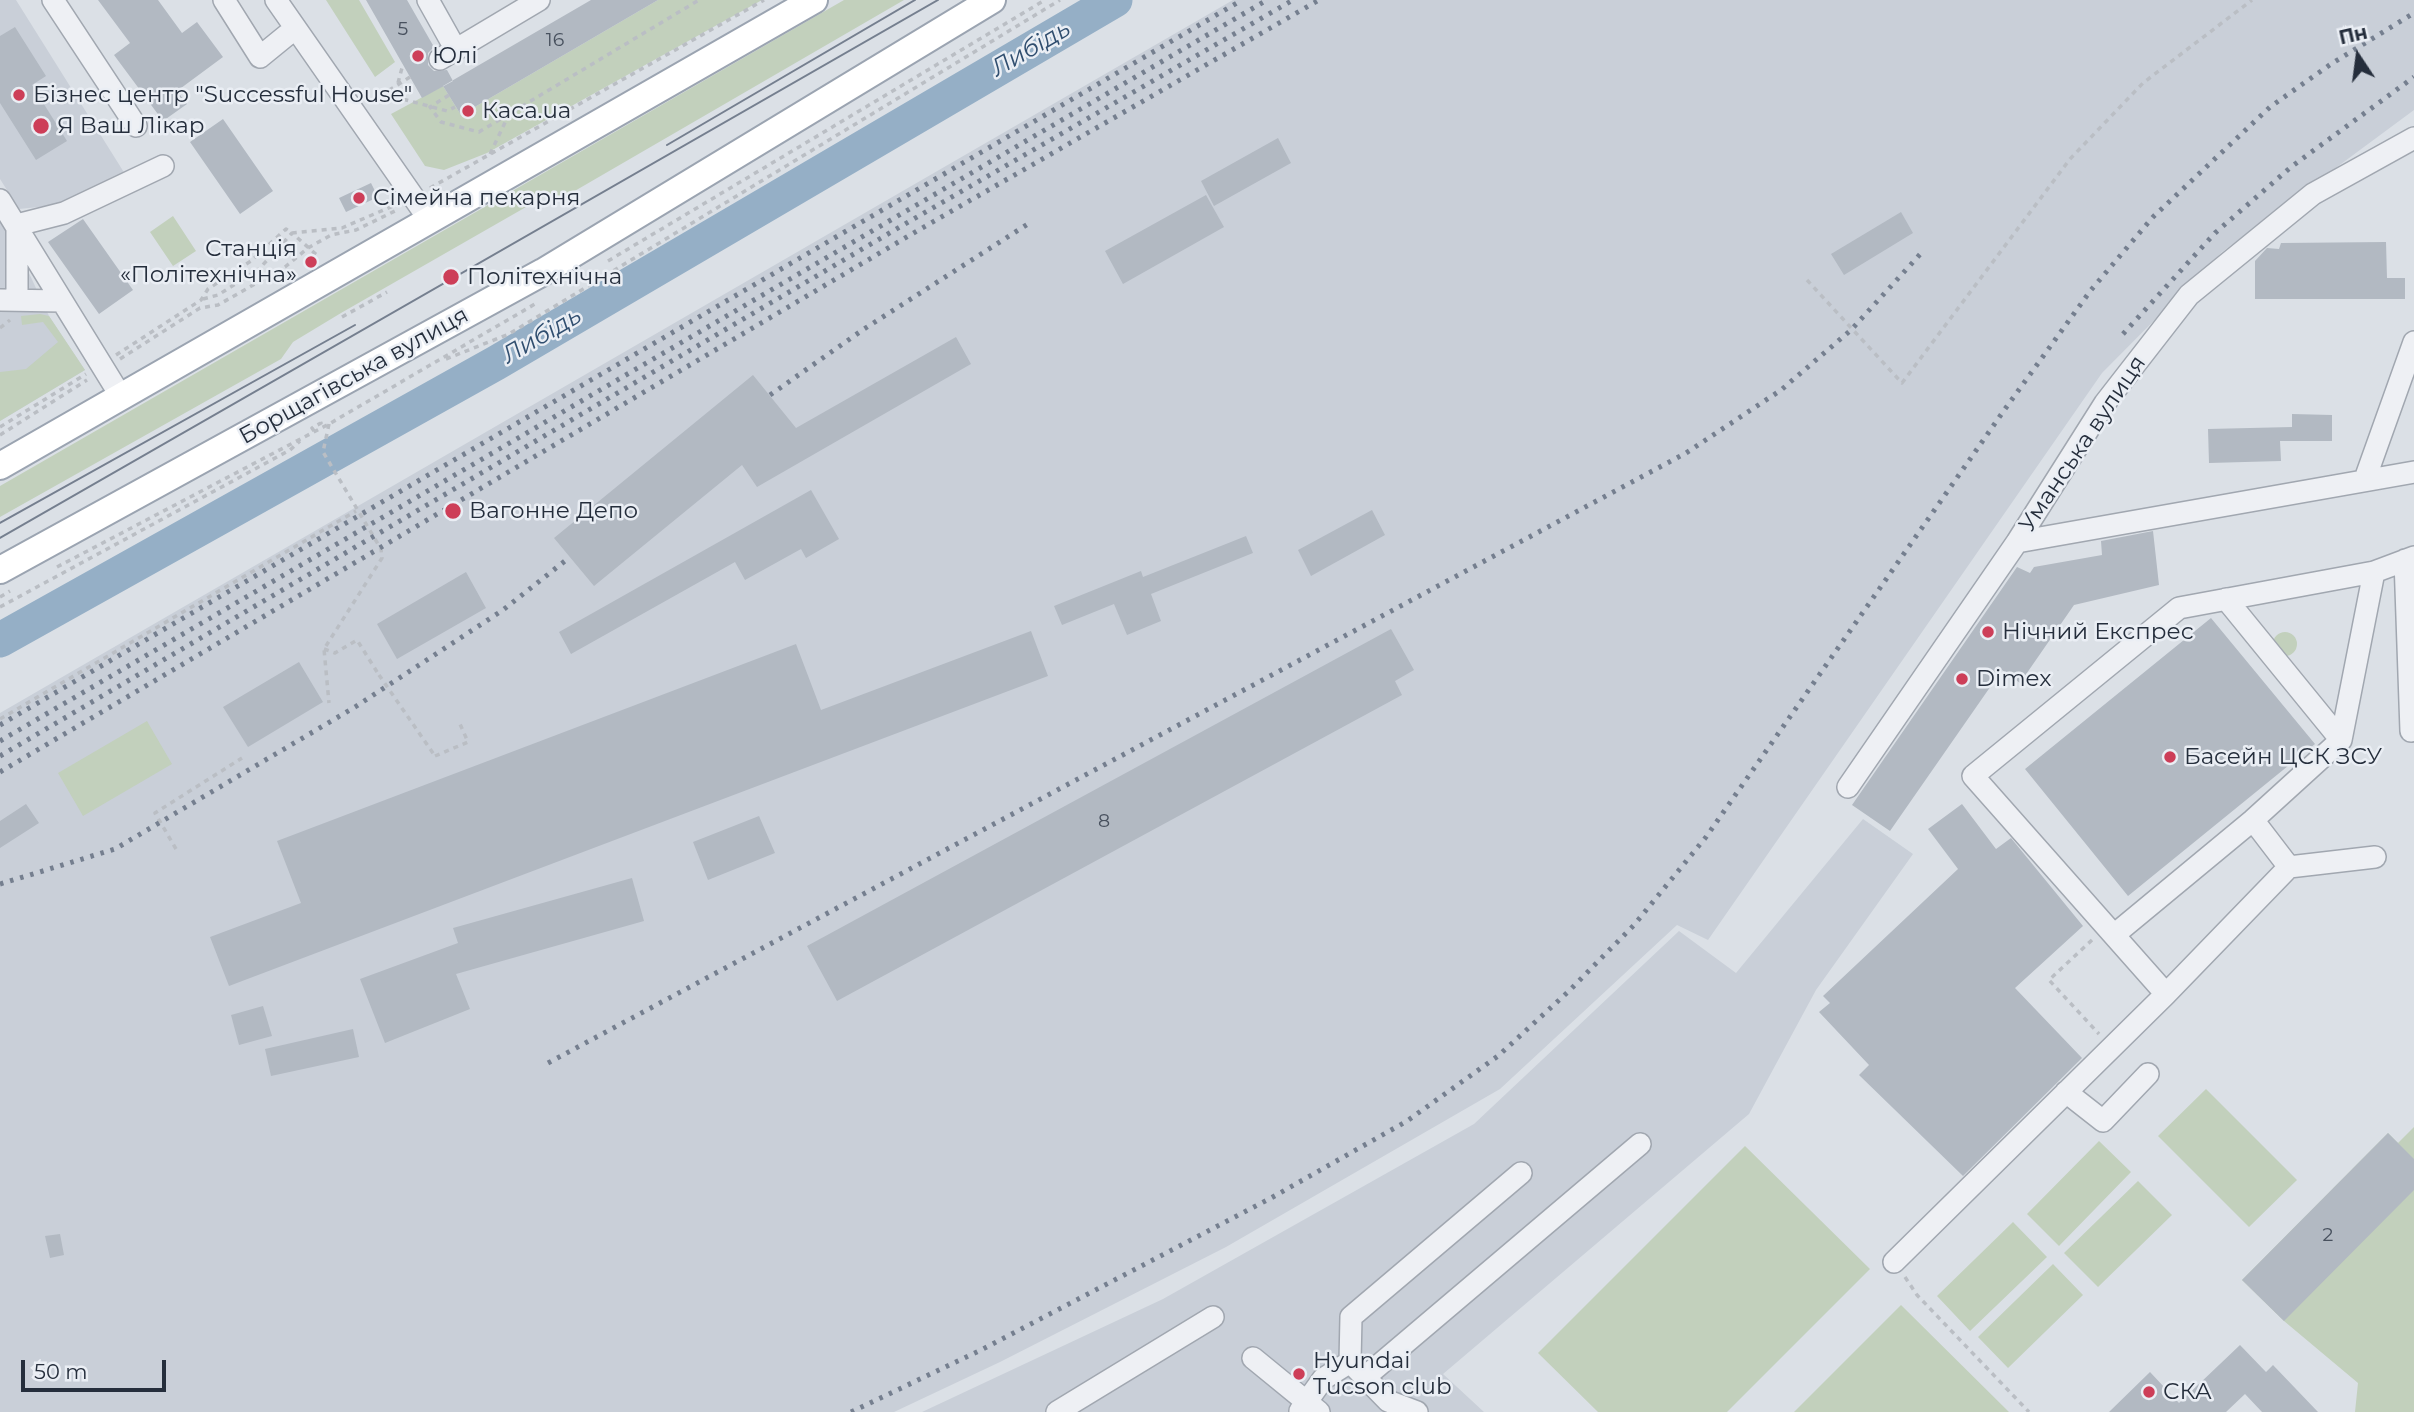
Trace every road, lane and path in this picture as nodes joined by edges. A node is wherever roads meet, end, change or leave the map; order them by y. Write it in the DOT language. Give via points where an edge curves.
graph roads {
  1 [pos="53,0"];
  2 [pos="224,0"];
  3 [pos="276,0"];
  4 [pos="428,0"];
  5 [pos="539,0"];
  6 [pos="699,0"];
  7 [pos="764,0"];
  8 [pos="773,0"];
  9 [pos="814,0"];
  10 [pos="992,0"];
  11 [pos="1045,0"];
  12 [pos="1060,0"];
  13 [pos="2252,0"];
  14 [pos="287,35"];
  15 [pos="403,64"];
  16 [pos="410,77"];
  17 [pos="398,84"];
  18 [pos="384,94"];
  19 [pos="449,95"];
  20 [pos="372,100"];
  21 [pos="430,107"];
  22 [pos="455,107"];
  23 [pos="509,114"];
  24 [pos="136,126"];
  25 [pos="2414,138"];
  26 [pos="489,156"];
  27 [pos="163,166"];
  28 [pos="0,200"];
  29 [pos="421,206"];
  30 [pos="17,225"];
  31 [pos="292,233"];
  32 [pos="308,248"];
  33 [pos="319,257"];
  34 [pos="602,265"];
  35 [pos="1807,280"];
  36 [pos="387,292"];
  37 [pos="545,298"];
  38 [pos="201,300"];
  39 [pos="62,301"];
  40 [pos="12,304"];
  41 [pos="342,317"];
  42 [pos="0,328"];
  43 [pos="2414,342"];
  44 [pos="437,362"];
  45 [pos="103,367"];
  46 [pos="2409,368"];
  47 [pos="120,395"];
  48 [pos="321,423"];
  49 [pos="329,424"];
  50 [pos="0,427"];
  51 [pos="314,431"];
  52 [pos="0,435"];
  53 [pos="304,437"];
  54 [pos="0,466"];
  55 [pos="2414,472"];
  56 [pos="2365,479"];
  57 [pos="356,511"];
  58 [pos="2017,542"];
  59 [pos="2410,562"];
  60 [pos="49,571"];
  61 [pos="2374,572"];
  62 [pos="6,580"];
  63 [pos="0,597"];
  64 [pos="2226,599"];
  65 [pos="0,607"];
  66 [pos="324,649"];
  67 [pos="329,703"];
  68 [pos="0,719"];
  69 [pos="460,723"];
  70 [pos="2412,731"];
  71 [pos="2341,740"];
  72 [pos="242,758"];
  73 [pos="1847,787"];
  74 [pos="2253,820"];
  75 [pos="176,849"];
  76 [pos="2375,857"];
  77 [pos="2289,867"];
  78 [pos="2110,931"];
  79 [pos="2166,994"];
  80 [pos="2111,1048"];
  81 [pos="2148,1074"];
  82 [pos="2066,1092"];
  83 [pos="1640,1144"];
  84 [pos="1521,1173"];
  85 [pos="1894,1262"];
  86 [pos="1213,1317"];
  87 [pos="1253,1359"];
  88 [pos="1358,1370"];
  89 [pos="1309,1408"];
  90 [pos="1058,1412"];
  91 [pos="1418,1412"];
  92 [pos="2029,1412"];
  1 -- 24 [label="street"];
  2 -- 14 [label="street" via="260,57"];
  3 -- 29 [label="street"];
  4 -- 5 [label="street" via="448,54"];
  6 -- 23 [label="path"];
  7 -- 26 [label="path"];
  8 -- 29 [label="path"];
  9 -- 29 [label="main road"];
  10 -- 62 [label="main road, Борщагівська вулиця" via="543,272"];
  11 -- 34 [label="path"];
  12 -- 44 [label="path" via="509,334"];
  13 -- 35 [label="path" via="2143,83 2070,159 1902,383"];
  15 -- 17 [label="path"];
  16 -- 17 [label="path"];
  17 -- 18 [label="path"];
  18 -- 20 [label="path"];
  18 -- 21 [label="path"];
  19 -- 21 [label="path"];
  21 -- 22 [label="path" via="447,111"];
  21 -- 23 [label="path" via="441,122 479,132"];
  23 -- 26 [label="path"];
  25 -- 58 [label="street, Уманська вулиця" via="2313,194 2189,295 2105,403"];
  26 -- 29 [label="path"];
  27 -- 30 [label="street" via="64,213"];
  28 -- 30 [label="street"];
  29 -- 31 [label="path" via="342,228"];
  29 -- 32 [label="path" via="331,235"];
  29 -- 47 [label="main road"];
  30 -- 39 [label="street"];
  30 -- 40 [label="street"];
  31 -- 32 [label="path"];
  31 -- 38 [label="path" via="259,270"];
  31 -- 38 [label="path" via="286,229 251,261 208,289"];
  32 -- 33 [label="path"];
  32 -- 45 [label="path" via="285,267 218,305 200,308"];
  36 -- 41 [label="path"];
  37 -- 44 [label="path"];
  38 -- 45 [label="path"];
  39 -- 40 [label="street"];
  39 -- 45 [label="street"];
  40 -- 42 [label="path"];
  43 -- 46 [label="street"];
  44 -- 49 [label="path"];
  45 -- 47 [label="street"];
  45 -- 50 [label="path"];
  45 -- 52 [label="path"];
  46 -- 56 [label="street"];
  47 -- 54 [label="main road"];
  48 -- 51 [label="path"];
  49 -- 51 [label="path"];
  49 -- 57 [label="path" via="323,452"];
  51 -- 53 [label="path"];
  53 -- 60 [label="path"];
  53 -- 65 [label="path" via="290,450"];
  55 -- 56 [label="street"];
  56 -- 58 [label="street"];
  57 -- 66 [label="path" via="382,558"];
  57 -- 68 [label="path"];
  58 -- 73 [label="street, Уманська вулиця"];
  59 -- 61 [label="street"];
  59 -- 70 [label="street"];
  61 -- 64 [label="street"];
  61 -- 71 [label="street"];
  62 -- 63 [label="path"];
  64 -- 71 [label="street"];
  64 -- 78 [label="street" via="2179,608 1973,776"];
  66 -- 67 [label="path"];
  66 -- 69 [label="path, bridge" via="335,653 357,640 435,756 468,742"];
  71 -- 74 [label="street"];
  72 -- 75 [label="path" via="155,813"];
  74 -- 77 [label="street"];
  74 -- 78 [label="street"];
  76 -- 77 [label="street"];
  77 -- 79 [label="street"];
  78 -- 79 [label="street"];
  78 -- 80 [label="path" via="2049,979"];
  79 -- 80 [label="street"];
  80 -- 82 [label="street"];
  81 -- 82 [label="street" via="2103,1121"];
  82 -- 85 [label="street"];
  83 -- 88 [label="street"];
  84 -- 88 [label="street" via="1352,1317"];
  85 -- 92 [label="path" via="1917,1295"];
  86 -- 90 [label="street"];
  87 -- 89 [label="street"];
  88 -- 89 [label="street" via="1323,1379"];
  88 -- 91 [label="street" via="1388,1401"];
}
